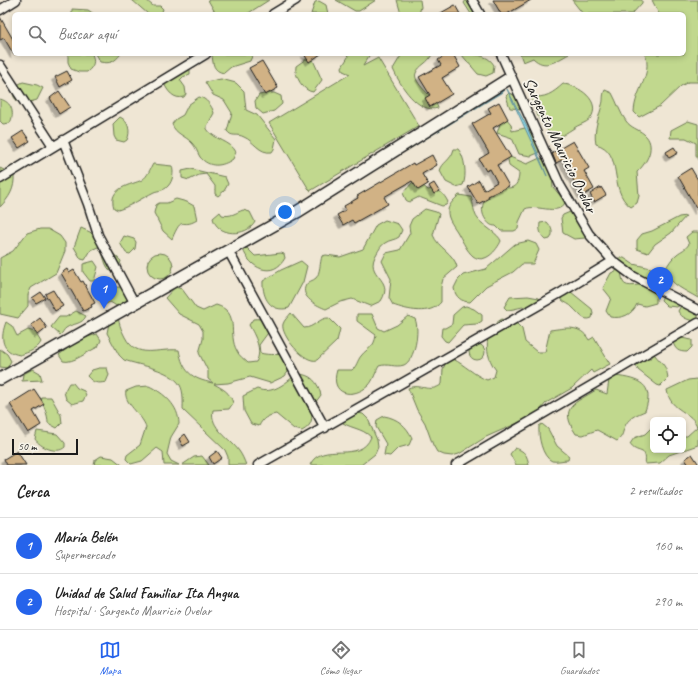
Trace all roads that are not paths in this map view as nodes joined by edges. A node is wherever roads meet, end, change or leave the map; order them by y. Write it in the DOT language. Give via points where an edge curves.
graph roads {
  1 [pos="16,0"];
  2 [pos="296,0"];
  3 [pos="472,0"];
  4 [pos="0,10"];
  5 [pos="275,12"];
  6 [pos="479,12"];
  7 [pos="203,56"];
  8 [pos="502,56"];
  9 [pos="0,65"];
  10 [pos="510,78"];
  11 [pos="63,140"];
  12 [pos="53,146"];
  13 [pos="0,179"];
  14 [pos="229,252"];
  15 [pos="613,261"];
  16 [pos="135,304"];
  17 [pos="698,310"];
  18 [pos="698,323"];
  19 [pos="0,380"];
  20 [pos="325,428"];
  21 [pos="258,465"];
  22 [pos="456,465"];
  1 -- 4 [label="street"];
  2 -- 5 [label="street"];
  3 -- 6 [label="street"];
  7 -- 11 [label="street"];
  8 -- 10 [label="street, Sargento Mauricio Ovelar"];
  9 -- 12 [label="street"];
  10 -- 14 [label="street"];
  10 -- 15 [label="street, Sargento Mauricio Ovelar" via="560,186 589,234"];
  11 -- 12 [label="street"];
  11 -- 16 [label="street" via="98,235"];
  12 -- 13 [label="street"];
  14 -- 16 [label="street"];
  14 -- 20 [label="street"];
  15 -- 17 [label="street, Sargento Mauricio Ovelar" via="645,283"];
  15 -- 20 [label="street"];
  16 -- 19 [label="street"];
  18 -- 22 [label="street"];
  20 -- 21 [label="street"];
}
